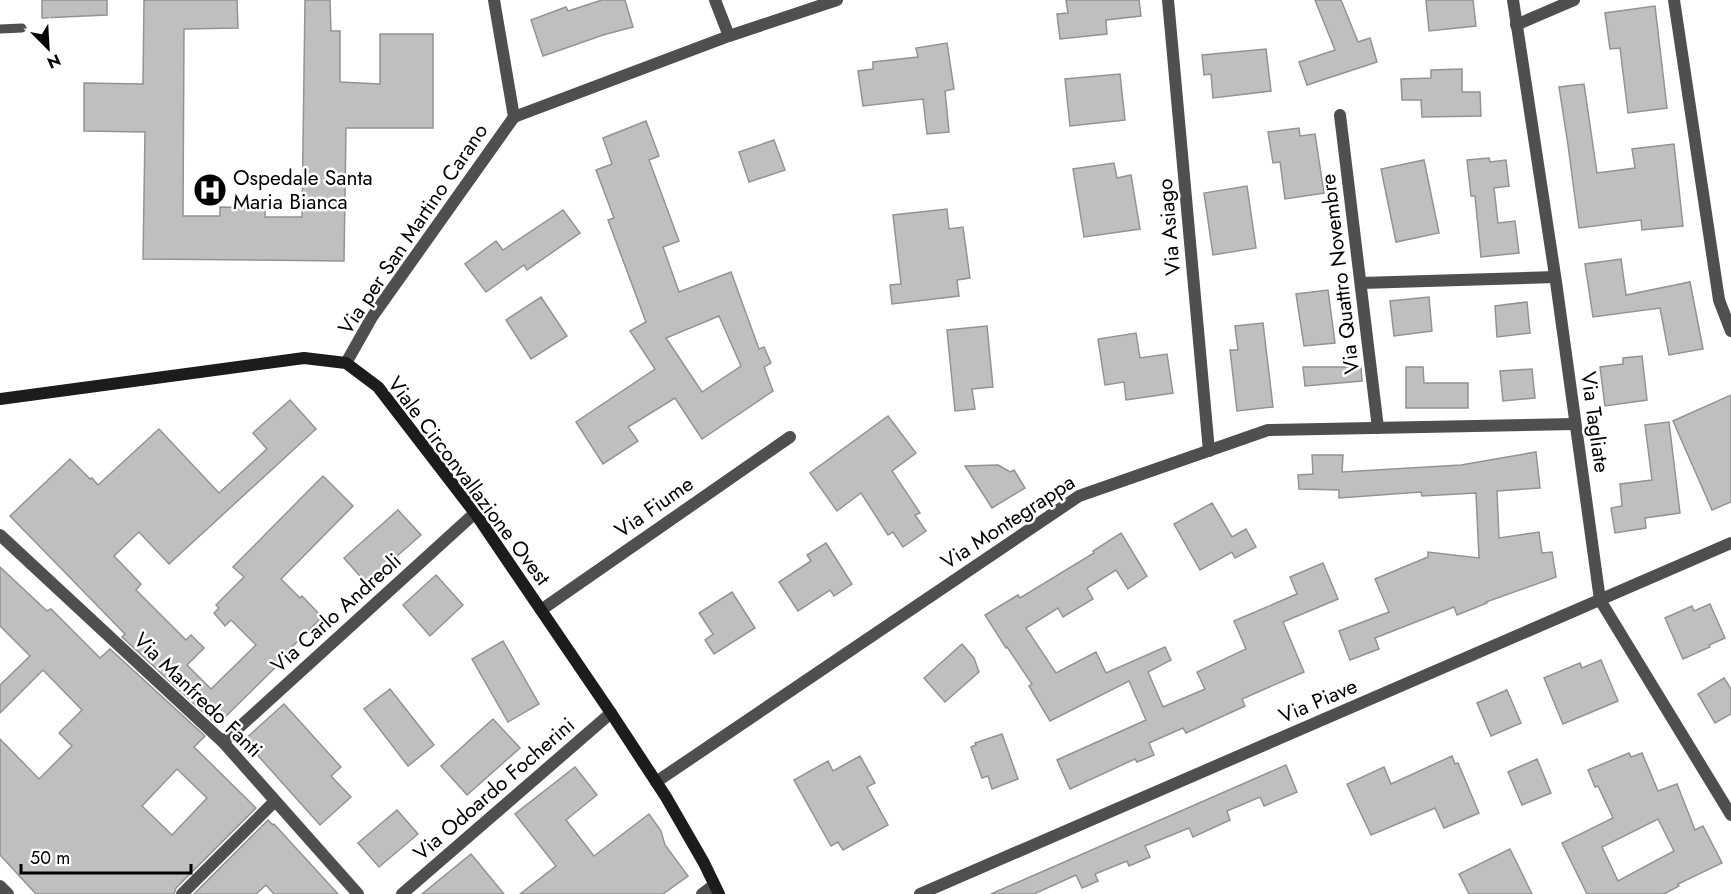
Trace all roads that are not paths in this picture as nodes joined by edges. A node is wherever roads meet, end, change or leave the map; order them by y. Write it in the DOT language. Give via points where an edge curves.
graph roads {
  1 [pos="494,0"];
  2 [pos="716,0"];
  3 [pos="837,0"];
  4 [pos="1168,0"];
  5 [pos="1513,0"];
  6 [pos="1574,0"];
  7 [pos="1674,0"];
  8 [pos="1516,25"];
  9 [pos="22,28"];
  10 [pos="0,29"];
  11 [pos="729,36"];
  12 [pos="1340,115"];
  13 [pos="514,117"];
  14 [pos="1555,277"];
  15 [pos="1360,283"];
  16 [pos="1731,331"];
  17 [pos="346,363"];
  18 [pos="0,399"];
  19 [pos="1575,424"];
  20 [pos="1378,428"];
  21 [pos="790,437"];
  22 [pos="1209,451"];
  23 [pos="475,513"];
  24 [pos="0,535"];
  25 [pos="1731,543"];
  26 [pos="1600,600"];
  27 [pos="541,610"];
  28 [pos="611,713"];
  29 [pos="223,742"];
  30 [pos="656,782"];
  31 [pos="275,801"];
  32 [pos="1731,815"];
  33 [pos="0,886"];
  34 [pos="716,889"];
  35 [pos="8,894"];
  36 [pos="182,894"];
  37 [pos="358,894"];
  38 [pos="402,894"];
  39 [pos="702,894"];
  40 [pos="920,894"];
  1 -- 13 [label="street"];
  2 -- 11 [label="street"];
  3 -- 11 [label="street"];
  4 -- 22 [label="street, Via Asiago"];
  5 -- 8 [label="street, Via Tagliate"];
  6 -- 8 [label="street"];
  7 -- 16 [label="street" via="1719,300"];
  8 -- 14 [label="street, Via Tagliate"];
  9 -- 10 [label="lane"];
  11 -- 13 [label="street"];
  12 -- 15 [label="street, Via Quattro Novembre"];
  13 -- 17 [label="street, Via per San Martino Carano" via="372,317"];
  14 -- 15 [label="street"];
  14 -- 19 [label="street, Via Tagliate"];
  15 -- 20 [label="street, Via Quattro Novembre"];
  17 -- 18 [label="main road" via="304,358"];
  17 -- 23 [label="main road, Viale Circonvallazione Ovest" via="378,387"];
  19 -- 20 [label="street, Via Montegrappa"];
  19 -- 26 [label="street, Via Tagliate"];
  20 -- 22 [label="street, Via Montegrappa" via="1268,430"];
  21 -- 27 [label="street, Via Fiume"];
  22 -- 30 [label="street, Via Montegrappa" via="1079,496"];
  23 -- 27 [label="main road, Viale Circonvallazione Ovest"];
  23 -- 29 [label="street, Via Carlo Andreoli"];
  24 -- 29 [label="street, Via Manfredo Fanti"];
  25 -- 26 [label="street, Via Piave"];
  26 -- 32 [label="street, Via Tagliate"];
  26 -- 40 [label="street, Via Piave"];
  27 -- 28 [label="main road, Viale Circonvallazione Ovest"];
  28 -- 30 [label="main road, Viale Circonvallazione Ovest"];
  28 -- 38 [label="street, Via Odoardo Focherini"];
  29 -- 31 [label="street, Via Manfredo Fanti"];
  30 -- 34 [label="main road, Viale Circonvallazione Ovest"];
  31 -- 36 [label="street"];
  31 -- 37 [label="street, Via Manfredo Fanti"];
  33 -- 35 [label="street"];
  34 -- 39 [label="street"];
}
